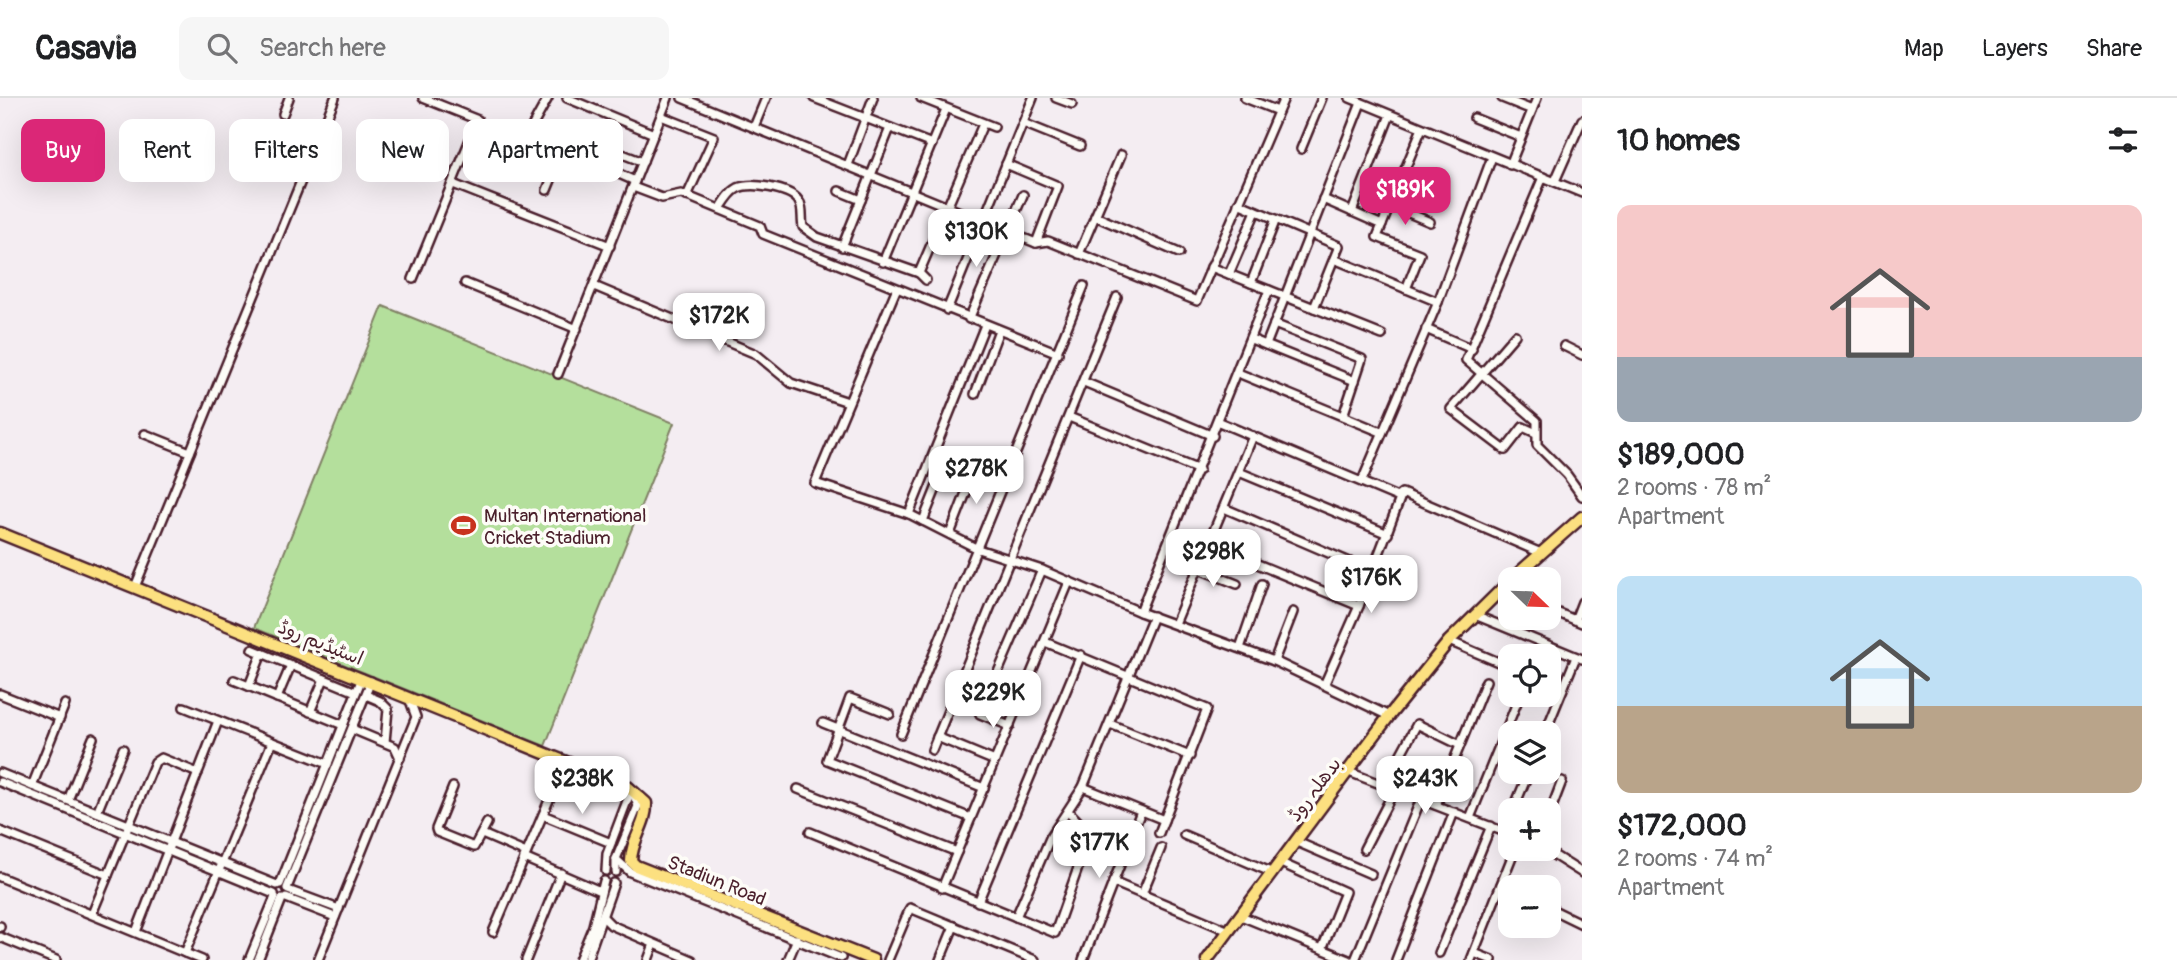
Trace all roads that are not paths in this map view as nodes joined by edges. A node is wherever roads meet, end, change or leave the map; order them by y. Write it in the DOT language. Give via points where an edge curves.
graph roads {
  1 [pos="289,98"];
  2 [pos="335,98"];
  3 [pos="423,98"];
  4 [pos="548,98"];
  5 [pos="567,98"];
  6 [pos="682,98"];
  7 [pos="766,98"];
  8 [pos="814,98"];
  9 [pos="873,98"];
  10 [pos="921,98"];
  11 [pos="1033,98"];
  12 [pos="1056,98"];
  13 [pos="1245,98"];
  14 [pos="1284,98"];
  15 [pos="1322,98"];
  16 [pos="1350,98"];
  17 [pos="1502,98"];
  18 [pos="1537,98"];
  19 [pos="666,99"];
  20 [pos="1361,103"];
  21 [pos="1072,104"];
  22 [pos="947,108"];
  23 [pos="1532,110"];
  24 [pos="1278,111"];
  25 [pos="283,114"];
  26 [pos="1390,115"];
  27 [pos="661,116"];
  28 [pos="866,118"];
  29 [pos="1474,118"];
  30 [pos="536,119"];
  31 [pos="1582,120"];
  32 [pos="1023,123"];
  33 [pos="983,124"];
  34 [pos="754,127"];
  35 [pos="994,127"];
  36 [pos="890,128"];
  37 [pos="1422,128"];
  38 [pos="654,134"];
  39 [pos="1521,137"];
  40 [pos="932,144"];
  41 [pos="1080,146"];
  42 [pos="1301,149"];
  43 [pos="623,154"];
  44 [pos="1121,155"];
  45 [pos="1492,157"];
  46 [pos="643,162"];
  47 [pos="1006,164"];
  48 [pos="1510,164"];
  49 [pos="848,165"];
  50 [pos="871,175"];
  51 [pos="1543,177"];
  52 [pos="623,179"];
  53 [pos="1555,181"];
  54 [pos="550,182"];
  55 [pos="453,184"];
  56 [pos="634,184"];
  57 [pos="547,190"];
  58 [pos="839,191"];
  59 [pos="912,191"];
  60 [pos="1582,193"];
  61 [pos="1023,195"];
  62 [pos="687,196"];
  63 [pos="1323,199"];
  64 [pos="861,200"];
  65 [pos="1238,204"];
  66 [pos="1390,205"];
  67 [pos="948,206"];
  68 [pos="720,209"];
  69 [pos="1255,211"];
  70 [pos="1352,212"];
  71 [pos="1095,216"];
  72 [pos="1276,219"];
  73 [pos="982,220"];
  74 [pos="1430,222"];
  75 [pos="1382,225"];
  76 [pos="1008,232"];
  77 [pos="1310,233"];
  78 [pos="817,237"];
  79 [pos="1036,243"];
  80 [pos="610,246"];
  81 [pos="842,247"];
  82 [pos="1179,253"];
  83 [pos="811,254"];
  84 [pos="1079,254"];
  85 [pos="1334,259"];
  86 [pos="883,262"];
  87 [pos="1211,267"];
  88 [pos="919,273"];
  89 [pos="1229,274"];
  90 [pos="413,279"];
  91 [pos="926,280"];
  92 [pos="465,283"];
  93 [pos="1251,283"];
  94 [pos="594,285"];
  95 [pos="1084,286"];
  96 [pos="895,289"];
  97 [pos="1406,289"];
  98 [pos="1269,290"];
  99 [pos="1285,296"];
  100 [pos="1117,297"];
  101 [pos="1438,302"];
  102 [pos="1314,308"];
  103 [pos="947,310"];
  104 [pos="969,319"];
  105 [pos="1274,324"];
  106 [pos="985,325"];
  107 [pos="577,329"];
  108 [pos="1426,329"];
  109 [pos="999,330"];
  110 [pos="1382,335"];
  111 [pos="1515,335"];
  112 [pos="1251,339"];
  113 [pos="1266,345"];
  114 [pos="1564,346"];
  115 [pos="1472,349"];
  116 [pos="1058,353"];
  117 [pos="1582,355"];
  118 [pos="1238,373"];
  119 [pos="558,374"];
  120 [pos="1481,375"];
  121 [pos="1355,381"];
  122 [pos="1084,382"];
  123 [pos="975,394"];
  124 [pos="848,402"];
  125 [pos="1343,416"];
  126 [pos="1069,417"];
  127 [pos="1219,422"];
  128 [pos="1381,432"];
  129 [pos="1536,433"];
  130 [pos="145,434"];
  131 [pos="1213,436"];
  132 [pos="1253,436"];
  133 [pos="190,452"];
  134 [pos="949,456"];
  135 [pos="976,467"];
  136 [pos="1199,470"];
  137 [pos="1238,472"];
  138 [pos="1362,481"];
  139 [pos="1402,493"];
  140 [pos="1582,496"];
  141 [pos="1224,508"];
  142 [pos="909,514"];
  143 [pos="1582,517"];
  144 [pos="923,521"];
  145 [pos="0,533"];
  146 [pos="950,534"];
  147 [pos="1388,534"];
  148 [pos="1209,544"];
  149 [pos="978,548"];
  150 [pos="1541,553"];
  151 [pos="1011,560"];
  152 [pos="1525,567"];
  153 [pos="1199,569"];
  154 [pos="1042,570"];
  155 [pos="1373,572"];
  156 [pos="1069,582"];
  157 [pos="1237,584"];
  158 [pos="1262,584"];
  159 [pos="135,587"];
  160 [pos="1498,597"];
  161 [pos="1582,602"];
  162 [pos="1359,607"];
  163 [pos="1140,612"];
  164 [pos="1293,612"];
  165 [pos="1561,614"];
  166 [pos="1475,615"];
  167 [pos="1153,616"];
  168 [pos="1578,621"];
  169 [pos="1175,624"];
  170 [pos="1449,641"];
  171 [pos="1045,642"];
  172 [pos="1240,648"];
  173 [pos="252,649"];
  174 [pos="262,653"];
  175 [pos="1081,655"];
  176 [pos="1579,658"];
  177 [pos="1274,661"];
  178 [pos="1498,662"];
  179 [pos="291,665"];
  180 [pos="1130,676"];
  181 [pos="324,679"];
  182 [pos="367,679"];
  183 [pos="233,680"];
  184 [pos="1486,681"];
  185 [pos="1325,683"];
  186 [pos="248,686"];
  187 [pos="1562,690"];
  188 [pos="356,692"];
  189 [pos="0,694"];
  190 [pos="366,695"];
  191 [pos="406,695"];
  192 [pos="277,698"];
  193 [pos="65,704"];
  194 [pos="184,707"];
  195 [pos="1515,707"];
  196 [pos="310,712"];
  197 [pos="890,714"];
  198 [pos="1389,716"];
  199 [pos="60,718"];
  200 [pos="218,721"];
  201 [pos="1550,721"];
  202 [pos="823,723"];
  203 [pos="1110,724"];
  204 [pos="343,725"];
  205 [pos="1010,726"];
  206 [pos="352,729"];
  207 [pos="838,730"];
  208 [pos="901,734"];
  209 [pos="937,737"];
  210 [pos="93,738"];
  211 [pos="272,742"];
  212 [pos="385,742"];
  213 [pos="1460,746"];
  214 [pos="123,749"];
  215 [pos="932,751"];
  216 [pos="1190,756"];
  217 [pos="400,758"];
  218 [pos="995,761"];
  219 [pos="328,764"];
  220 [pos="1349,772"];
  221 [pos="0,773"];
  222 [pos="198,774"];
  223 [pos="558,779"];
  224 [pos="1562,781"];
  225 [pos="0,782"];
  226 [pos="1384,785"];
  227 [pos="32,786"];
  228 [pos="453,787"];
  229 [pos="984,788"];
  230 [pos="1083,788"];
  231 [pos="629,789"];
  232 [pos="798,789"];
  233 [pos="1395,789"];
  234 [pos="1556,798"];
  235 [pos="1421,799"];
  236 [pos="68,800"];
  237 [pos="1436,805"];
  238 [pos="1069,811"];
  239 [pos="1141,811"];
  240 [pos="97,812"];
  241 [pos="1454,812"];
  242 [pos="543,814"];
  243 [pos="971,818"];
  244 [pos="1469,818"];
  245 [pos="1164,820"];
  246 [pos="487,823"];
  247 [pos="1491,826"];
  248 [pos="126,829"];
  249 [pos="1498,829"];
  250 [pos="0,831"];
  251 [pos="810,832"];
  252 [pos="1159,833"];
  253 [pos="482,834"];
  254 [pos="1184,835"];
  255 [pos="171,842"];
  256 [pos="1297,842"];
  257 [pos="611,843"];
  258 [pos="1161,848"];
  259 [pos="1364,849"];
  260 [pos="168,851"];
  261 [pos="957,852"];
  262 [pos="525,855"];
  263 [pos="616,859"];
  264 [pos="1561,860"];
  265 [pos="222,863"];
  266 [pos="1281,863"];
  267 [pos="606,871"];
  268 [pos="219,872"];
  269 [pos="616,872"];
  270 [pos="561,873"];
  271 [pos="1273,873"];
  272 [pos="1582,873"];
  273 [pos="1371,874"];
  274 [pos="108,875"];
  275 [pos="0,877"];
  276 [pos="604,881"];
  277 [pos="1113,882"];
  278 [pos="614,883"];
  279 [pos="942,888"];
  280 [pos="600,891"];
  281 [pos="281,892"];
  282 [pos="1498,892"];
  283 [pos="1142,894"];
  284 [pos="978,902"];
  285 [pos="337,913"];
  286 [pos="92,914"];
  287 [pos="1561,914"];
  288 [pos="1241,916"];
  289 [pos="603,917"];
  290 [pos="1016,917"];
  291 [pos="1582,924"];
  292 [pos="954,926"];
  293 [pos="136,932"];
  294 [pos="493,932"];
  295 [pos="1229,932"];
  296 [pos="0,937"];
  297 [pos="797,939"];
  298 [pos="654,944"];
  299 [pos="1322,949"];
  300 [pos="185,953"];
  301 [pos="1438,953"];
  302 [pos="1472,956"];
  303 [pos="841,958"];
  304 [pos="56,960"];
  305 [pos="202,960"];
  306 [pos="249,960"];
  307 [pos="258,960"];
  308 [pos="318,960"];
  309 [pos="526,960"];
  310 [pos="579,960"];
  311 [pos="587,960"];
  312 [pos="648,960"];
  313 [pos="692,960"];
  314 [pos="788,960"];
  315 [pos="873,960"];
  316 [pos="888,960"];
  317 [pos="940,960"];
  318 [pos="1035,960"];
  319 [pos="1083,960"];
  320 [pos="1207,960"];
  321 [pos="1349,960"];
  322 [pos="1355,960"];
  323 [pos="1396,960"];
  324 [pos="1492,960"];
  1 -- 25 [label="street"];
  2 -- 133 [label="street"];
  3 -- 55 [label="street" via="478,120"];
  4 -- 30 [label="street"];
  5 -- 38 [label="street"];
  6 -- 34 [label="street"];
  7 -- 34 [label="street"];
  8 -- 28 [label="street"];
  9 -- 28 [label="street"];
  10 -- 22 [label="street"];
  11 -- 32 [label="street"];
  12 -- 21 [label="street"];
  13 -- 24 [label="street"];
  14 -- 24 [label="street"];
  15 -- 42 [label="street"];
  16 -- 20 [label="street"];
  17 -- 23 [label="street"];
  18 -- 23 [label="street"];
  19 -- 27 [label="street"];
  20 -- 26 [label="street"];
  20 -- 63 [label="street"];
  22 -- 33 [label="street"];
  22 -- 40 [label="street"];
  23 -- 39 [label="street"];
  24 -- 65 [label="street"];
  26 -- 37 [label="street"];
  26 -- 70 [label="street"];
  27 -- 38 [label="street"];
  27 -- 62 [label="street" via="714,137"];
  28 -- 36 [label="street"];
  28 -- 49 [label="street"];
  29 -- 39 [label="street"];
  31 -- 53 [label="street"];
  32 -- 41 [label="street"];
  32 -- 47 [label="street"];
  33 -- 35 [label="street"];
  33 -- 67 [label="street"];
  34 -- 49 [label="street"];
  36 -- 40 [label="street"];
  36 -- 50 [label="street"];
  37 -- 45 [label="street"];
  37 -- 66 [label="street"];
  38 -- 46 [label="street"];
  39 -- 48 [label="street"];
  40 -- 59 [label="street"];
  43 -- 46 [label="street"];
  44 -- 71 [label="street"];
  45 -- 48 [label="street"];
  45 -- 101 [label="street"];
  46 -- 56 [label="street"];
  47 -- 73 [label="street"];
  47 -- 79 [label="street" via="1058,186"];
  48 -- 51 [label="street"];
  49 -- 50 [label="street"];
  50 -- 59 [label="street"];
  50 -- 64 [label="street"];
  51 -- 53 [label="street"];
  51 -- 115 [label="street"];
  52 -- 56 [label="street"];
  53 -- 60 [label="street"];
  54 -- 57 [label="street"];
  55 -- 80 [label="street"];
  55 -- 90 [label="street"];
  56 -- 62 [label="street" via="662,198"];
  56 -- 80 [label="street"];
  58 -- 64 [label="street"];
  59 -- 67 [label="street"];
  59 -- 86 [label="street"];
  61 -- 76 [label="street"];
  62 -- 68 [label="street"];
  63 -- 70 [label="street"];
  63 -- 77 [label="street"];
  64 -- 81 [label="street"];
  65 -- 69 [label="street"];
  65 -- 87 [label="street"];
  66 -- 74 [label="street"];
  66 -- 75 [label="street"];
  67 -- 73 [label="street"];
  67 -- 88 [label="street"];
  68 -- 78 [label="street" via="728,196 746,186 789,193 802,208 803,227"];
  68 -- 83 [label="street"];
  69 -- 72 [label="street"];
  69 -- 89 [label="street"];
  70 -- 75 [label="street"];
  71 -- 82 [label="street"];
  71 -- 84 [label="street"];
  72 -- 77 [label="street"];
  72 -- 93 [label="street"];
  73 -- 76 [label="street"];
  73 -- 103 [label="street"];
  75 -- 97 [label="street" via="1377,237 1420,254"];
  76 -- 79 [label="street"];
  76 -- 104 [label="street"];
  77 -- 85 [label="street" via="1339,246"];
  77 -- 99 [label="street"];
  78 -- 81 [label="street"];
  78 -- 83 [label="street"];
  79 -- 84 [label="street" via="1048,241"];
  80 -- 94 [label="street"];
  81 -- 86 [label="street"];
  83 -- 96 [label="street"];
  84 -- 87 [label="street" via="1197,301"];
  85 -- 97 [label="street"];
  85 -- 102 [label="street"];
  86 -- 88 [label="street"];
  87 -- 89 [label="street"];
  88 -- 91 [label="street"];
  89 -- 93 [label="street"];
  92 -- 107 [label="street"];
  93 -- 98 [label="street"];
  94 -- 107 [label="street"];
  94 -- 124 [label="street" via="757,354 792,383"];
  95 -- 116 [label="street"];
  96 -- 103 [label="street"];
  96 -- 124 [label="street"];
  97 -- 101 [label="street"];
  98 -- 99 [label="street"];
  98 -- 112 [label="street"];
  99 -- 102 [label="street"];
  99 -- 105 [label="street"];
  100 -- 122 [label="street"];
  101 -- 108 [label="street"];
  102 -- 110 [label="street"];
  103 -- 104 [label="street"];
  104 -- 106 [label="street"];
  105 -- 113 [label="street"];
  105 -- 121 [label="street" via="1362,359"];
  106 -- 109 [label="street"];
  106 -- 142 [label="street"];
  107 -- 119 [label="street"];
  108 -- 115 [label="street"];
  108 -- 128 [label="street"];
  109 -- 116 [label="street"];
  109 -- 123 [label="street"];
  111 -- 120 [label="street"];
  112 -- 113 [label="street"];
  112 -- 118 [label="street"];
  113 -- 121 [label="street"];
  114 -- 117 [label="street"];
  115 -- 120 [label="street" via="1466,360"];
  116 -- 149 [label="street"];
  118 -- 125 [label="street"];
  118 -- 127 [label="street"];
  120 -- 129 [label="street" via="1537,421"];
  120 -- 129 [label="street" via="1451,409 1505,450 1523,428"];
  121 -- 125 [label="street"];
  122 -- 126 [label="street"];
  122 -- 131 [label="street"];
  124 -- 142 [label="street" via="815,483"];
  125 -- 128 [label="street"];
  126 -- 136 [label="street"];
  126 -- 151 [label="street"];
  127 -- 131 [label="street"];
  127 -- 132 [label="street"];
  128 -- 138 [label="street"];
  129 -- 140 [label="street" via="1537,445"];
  130 -- 133 [label="street"];
  131 -- 136 [label="street"];
  132 -- 137 [label="street"];
  132 -- 138 [label="street"];
  133 -- 159 [label="street"];
  134 -- 144 [label="street"];
  135 -- 146 [label="street"];
  136 -- 163 [label="street"];
  137 -- 141 [label="street"];
  137 -- 147 [label="street"];
  138 -- 139 [label="street" via="1398,497"];
  139 -- 147 [label="street"];
  139 -- 150 [label="street"];
  141 -- 148 [label="street"];
  141 -- 155 [label="street"];
  142 -- 144 [label="street"];
  143 -- 150 [label="main road, بدھلہ روڈ"];
  144 -- 146 [label="street"];
  145 -- 159 [label="main road, اسٹیڈیم روڈ"];
  146 -- 149 [label="street"];
  147 -- 155 [label="street"];
  148 -- 153 [label="street"];
  148 -- 162 [label="street"];
  149 -- 151 [label="street"];
  149 -- 208 [label="street"];
  150 -- 152 [label="main road, بدھلہ روڈ"];
  151 -- 154 [label="street"];
  151 -- 209 [label="street"];
  153 -- 157 [label="street"];
  153 -- 169 [label="street"];
  154 -- 156 [label="street"];
  154 -- 205 [label="street" via="980,714"];
  155 -- 162 [label="street"];
  156 -- 163 [label="street"];
  156 -- 171 [label="street"];
  158 -- 172 [label="street"];
  159 -- 182 [label="main road, اسٹیڈیم روڈ"];
  160 -- 166 [label="main road, بدھلہ روڈ"];
  161 -- 168 [label="street"];
  162 -- 185 [label="street"];
  163 -- 167 [label="street"];
  164 -- 177 [label="street"];
  165 -- 168 [label="street"];
  166 -- 170 [label="main road, بدھلہ روڈ"];
  166 -- 176 [label="street"];
  167 -- 169 [label="street"];
  167 -- 180 [label="street"];
  169 -- 172 [label="street"];
  170 -- 178 [label="street"];
  170 -- 198 [label="main road, بدھلہ روڈ"];
  171 -- 175 [label="street"];
  171 -- 205 [label="street"];
  172 -- 177 [label="street"];
  173 -- 174 [label="street"];
  174 -- 179 [label="street"];
  174 -- 186 [label="street"];
  175 -- 180 [label="street"];
  175 -- 284 [label="street"];
  176 -- 187 [label="street"];
  177 -- 185 [label="street"];
  179 -- 181 [label="street"];
  179 -- 192 [label="street"];
  180 -- 203 [label="street"];
  180 -- 216 [label="street" via="1207,709"];
  181 -- 188 [label="street"];
  181 -- 196 [label="street"];
  182 -- 188 [label="street"];
  182 -- 190 [label="street"];
  182 -- 191 [label="main road, اسٹیڈیم روڈ"];
  183 -- 186 [label="street"];
  184 -- 213 [label="street"];
  185 -- 198 [label="street"];
  186 -- 192 [label="street"];
  187 -- 201 [label="street"];
  188 -- 204 [label="street"];
  189 -- 199 [label="street"];
  190 -- 206 [label="street"];
  190 -- 212 [label="street" via="388,709"];
  191 -- 217 [label="street" via="416,717"];
  191 -- 231 [label="main road, اسٹیڈیم روڈ"];
  192 -- 196 [label="street"];
  193 -- 199 [label="street"];
  194 -- 200 [label="street"];
  195 -- 244 [label="street"];
  196 -- 204 [label="street"];
  197 -- 207 [label="street" via="850,698"];
  198 -- 220 [label="main road, بدھلہ روڈ"];
  199 -- 227 [label="street"];
  200 -- 211 [label="street"];
  200 -- 222 [label="street"];
  202 -- 207 [label="street"];
  203 -- 216 [label="street"];
  203 -- 230 [label="street"];
  204 -- 219 [label="street"];
  205 -- 218 [label="street"];
  206 -- 212 [label="street"];
  206 -- 281 [label="street"];
  207 -- 229 [label="street"];
  207 -- 243 [label="street" via="827,760"];
  209 -- 215 [label="street"];
  209 -- 218 [label="street"];
  210 -- 236 [label="street"];
  211 -- 219 [label="street"];
  211 -- 265 [label="street"];
  212 -- 217 [label="street" via="395,747"];
  213 -- 226 [label="street" via="1417,724"];
  213 -- 237 [label="street"];
  214 -- 240 [label="street"];
  216 -- 245 [label="street"];
  217 -- 285 [label="street"];
  218 -- 229 [label="street"];
  219 -- 281 [label="street"];
  220 -- 226 [label="street"];
  220 -- 256 [label="main road, بدھلہ روڈ"];
  221 -- 227 [label="street"];
  222 -- 248 [label="street" via="158,758"];
  222 -- 255 [label="street"];
  223 -- 242 [label="street"];
  224 -- 234 [label="street"];
  225 -- 248 [label="street"];
  226 -- 233 [label="street"];
  227 -- 236 [label="street"];
  228 -- 253 [label="street" via="436,829 474,847"];
  229 -- 243 [label="street"];
  230 -- 238 [label="street"];
  230 -- 239 [label="street"];
  231 -- 257 [label="street"];
  231 -- 263 [label="street" via="638,806"];
  231 -- 315 [label="main road, Stadiun Road" via="646,803 631,857 636,866"];
  232 -- 261 [label="street"];
  233 -- 235 [label="street"];
  233 -- 259 [label="street"];
  235 -- 237 [label="street"];
  235 -- 322 [label="street"];
  236 -- 240 [label="street"];
  237 -- 241 [label="street"];
  238 -- 290 [label="street" via="1051,836"];
  238 -- 290 [label="street" via="1090,834 1055,933"];
  239 -- 245 [label="street"];
  239 -- 277 [label="street"];
  240 -- 248 [label="street"];
  241 -- 244 [label="street"];
  241 -- 323 [label="street"];
  242 -- 257 [label="street"];
  242 -- 262 [label="street"];
  243 -- 261 [label="street"];
  244 -- 247 [label="street"];
  245 -- 252 [label="street"];
  246 -- 253 [label="street"];
  247 -- 249 [label="street"];
  247 -- 301 [label="street"];
  248 -- 255 [label="street"];
  248 -- 260 [label="street"];
  248 -- 274 [label="street"];
  250 -- 274 [label="street"];
  251 -- 279 [label="street"];
  253 -- 262 [label="street"];
  254 -- 271 [label="street"];
  255 -- 260 [label="street"];
  255 -- 265 [label="street"];
  256 -- 266 [label="main road, بدھلہ روڈ"];
  256 -- 273 [label="street"];
  257 -- 267 [label="street"];
  258 -- 283 [label="street"];
  260 -- 268 [label="street"];
  260 -- 293 [label="street"];
  261 -- 279 [label="street"];
  262 -- 270 [label="street"];
  262 -- 294 [label="street"];
  263 -- 269 [label="street"];
  263 -- 297 [label="street" via="624,870"];
  264 -- 272 [label="street"];
  265 -- 268 [label="street"];
  265 -- 281 [label="street"];
  266 -- 271 [label="main road, بدھلہ روڈ"];
  266 -- 299 [label="street" via="1345,892"];
  267 -- 269 [label="street"];
  267 -- 276 [label="street"];
  268 -- 281 [label="street"];
  268 -- 300 [label="street"];
  269 -- 278 [label="street"];
  270 -- 280 [label="street"];
  270 -- 309 [label="street"];
  271 -- 288 [label="main road, بدھلہ روڈ"];
  274 -- 286 [label="street"];
  275 -- 286 [label="street"];
  276 -- 278 [label="street"];
  276 -- 280 [label="street"];
  277 -- 283 [label="street"];
  277 -- 319 [label="street"];
  278 -- 289 [label="street"];
  279 -- 284 [label="street"];
  280 -- 310 [label="street"];
  281 -- 285 [label="street"];
  281 -- 306 [label="street"];
  281 -- 307 [label="street"];
  282 -- 302 [label="street"];
  283 -- 295 [label="street"];
  284 -- 290 [label="street"];
  285 -- 308 [label="street"];
  286 -- 293 [label="street"];
  287 -- 291 [label="street"];
  288 -- 295 [label="main road, بدھلہ روڈ"];
  288 -- 299 [label="street"];
  289 -- 298 [label="street" via="608,924"];
  289 -- 311 [label="street"];
  292 -- 316 [label="street" via="910,908"];
  292 -- 317 [label="street"];
  292 -- 318 [label="street"];
  293 -- 300 [label="street"];
  295 -- 320 [label="main road, بدھلہ روڈ"];
  296 -- 304 [label="street"];
  297 -- 303 [label="street"];
  297 -- 314 [label="street"];
  298 -- 312 [label="street"];
  298 -- 313 [label="street"];
  299 -- 321 [label="street"];
  300 -- 305 [label="street"];
  302 -- 324 [label="street"];
}
